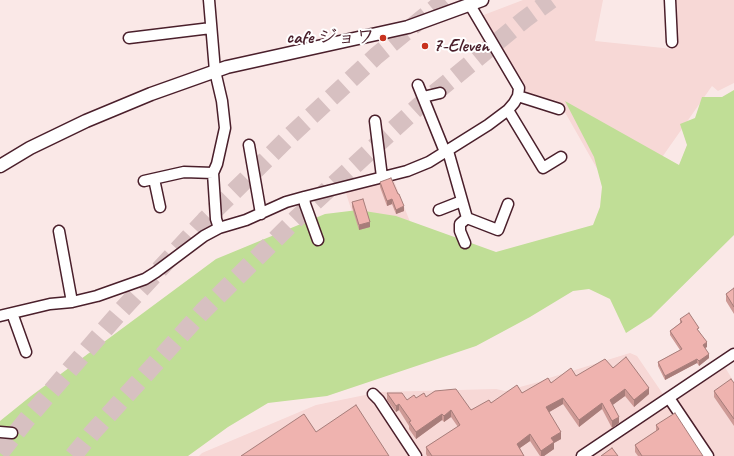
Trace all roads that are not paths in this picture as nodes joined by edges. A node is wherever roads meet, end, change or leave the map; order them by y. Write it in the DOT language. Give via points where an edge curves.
graph roads {
  1 [pos="209,0"];
  2 [pos="482,0"];
  3 [pos="670,0"];
  4 [pos="470,5"];
  5 [pos="211,28"];
  6 [pos="129,38"];
  7 [pos="672,42"];
  8 [pos="215,72"];
  9 [pos="418,85"];
  10 [pos="440,93"];
  11 [pos="518,96"];
  12 [pos="423,97"];
  13 [pos="559,109"];
  14 [pos="508,110"];
  15 [pos="375,121"];
  16 [pos="248,145"];
  17 [pos="446,152"];
  18 [pos="561,157"];
  19 [pos="0,166"];
  20 [pos="212,173"];
  21 [pos="382,177"];
  22 [pos="304,197"];
  23 [pos="462,201"];
  24 [pos="508,204"];
  25 [pos="160,207"];
  26 [pos="439,210"];
  27 [pos="262,214"];
  28 [pos="467,218"];
  29 [pos="218,228"];
  30 [pos="59,231"];
  31 [pos="318,240"];
  32 [pos="465,243"];
  33 [pos="72,302"];
  34 [pos="12,313"];
  35 [pos="0,316"];
  36 [pos="26,352"];
  37 [pos="734,354"];
  38 [pos="373,394"];
  39 [pos="669,398"];
  40 [pos="0,432"];
  41 [pos="12,433"];
  42 [pos="416,456"];
  43 [pos="582,456"];
  44 [pos="708,456"];
  1 -- 5 [label="street"];
  2 -- 4 [label="street"];
  3 -- 7 [label="street"];
  4 -- 8 [label="street" via="408,27"];
  4 -- 11 [label="street" via="519,88"];
  5 -- 6 [label="street"];
  5 -- 8 [label="street"];
  8 -- 19 [label="street" via="151,94 86,121 30,148"];
  8 -- 20 [label="street" via="225,128 217,164"];
  9 -- 12 [label="street"];
  10 -- 12 [label="street"];
  11 -- 13 [label="street"];
  11 -- 14 [label="street"];
  12 -- 17 [label="street"];
  14 -- 17 [label="street"];
  14 -- 18 [label="street" via="539,170"];
  15 -- 21 [label="street"];
  16 -- 27 [label="street"];
  17 -- 21 [label="street" via="407,171"];
  17 -- 23 [label="street"];
  20 -- 25 [label="street" via="184,172 149,180"];
  20 -- 29 [label="street"];
  21 -- 22 [label="street"];
  22 -- 27 [label="street" via="286,202"];
  22 -- 31 [label="street"];
  23 -- 26 [label="street"];
  23 -- 28 [label="street"];
  24 -- 28 [label="street" via="496,233"];
  27 -- 29 [label="street"];
  28 -- 32 [label="street" via="460,224"];
  29 -- 33 [label="street" via="145,279 98,296"];
  30 -- 33 [label="street" via="67,251"];
  33 -- 34 [label="street"];
  34 -- 35 [label="street"];
  34 -- 36 [label="street"];
  37 -- 39 [label="street"];
  38 -- 42 [label="street"];
  39 -- 43 [label="street"];
  39 -- 44 [label="street"];
  40 -- 41 [label="street"];
}
